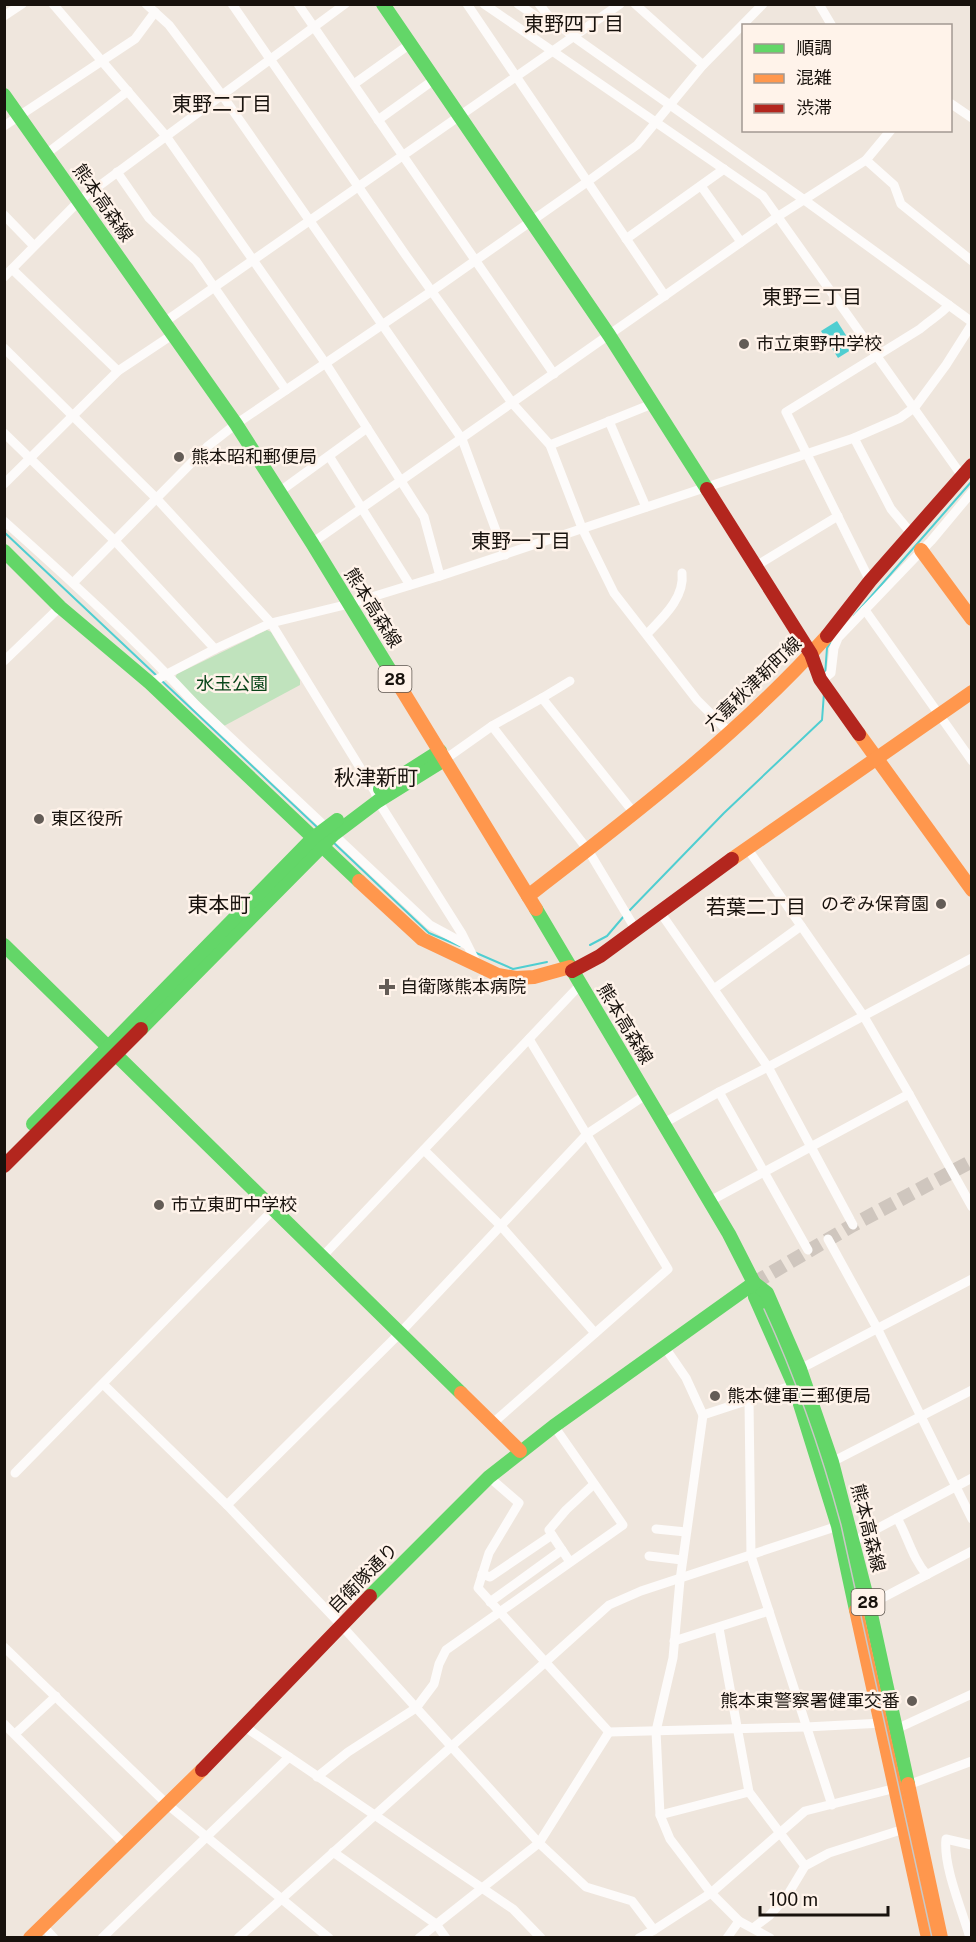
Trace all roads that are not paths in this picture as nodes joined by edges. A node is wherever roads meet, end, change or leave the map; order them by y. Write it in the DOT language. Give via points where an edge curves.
graph roads {
  1 [pos="22,4"];
  2 [pos="53,4"];
  3 [pos="146,4"];
  4 [pos="232,4"];
  5 [pos="298,4"];
  6 [pos="345,4"];
  7 [pos="383,4"];
  8 [pos="466,4"];
  9 [pos="484,4"];
  10 [pos="518,4"];
  11 [pos="539,4"];
  12 [pos="620,4"];
  13 [pos="635,4"];
  14 [pos="763,4"];
  15 [pos="819,4"];
  16 [pos="155,12"];
  17 [pos="4,16"];
  18 [pos="555,22"];
  19 [pos="744,24"];
  20 [pos="831,24"];
  21 [pos="742,26"];
  22 [pos="315,27"];
  23 [pos="574,37"];
  24 [pos="410,44"];
  25 [pos="552,52"];
  26 [pos="270,60"];
  27 [pos="102,62"];
  28 [pos="703,66"];
  29 [pos="516,77"];
  30 [pos="435,80"];
  31 [pos="354,84"];
  32 [pos="128,91"];
  33 [pos="4,95"];
  34 [pos="222,95"];
  35 [pos="670,105"];
  36 [pos="952,105"];
  37 [pos="20,116"];
  38 [pos="460,116"];
  39 [pos="972,118"];
  40 [pos="378,120"];
  41 [pos="656,122"];
  42 [pos="4,126"];
  43 [pos="889,132"];
  44 [pos="166,136"];
  45 [pos="46,154"];
  46 [pos="403,155"];
  47 [pos="866,160"];
  48 [pos="724,169"];
  49 [pos="117,172"];
  50 [pos="587,182"];
  51 [pos="701,186"];
  52 [pos="358,187"];
  53 [pos="803,199"];
  54 [pos="80,200"];
  55 [pos="4,215"];
  56 [pos="777,217"];
  57 [pos="310,220"];
  58 [pos="531,221"];
  59 [pos="626,239"];
  60 [pos="741,242"];
  61 [pos="34,246"];
  62 [pos="252,260"];
  63 [pos="475,260"];
  64 [pos="972,261"];
  65 [pos="7,272"];
  66 [pos="214,287"];
  67 [pos="432,291"];
  68 [pos="665,296"];
  69 [pos="949,305"];
  70 [pos="972,323"];
  71 [pos="382,324"];
  72 [pos="168,329"];
  73 [pos="609,335"];
  74 [pos="4,348"];
  75 [pos="877,354"];
  76 [pos="326,364"];
  77 [pos="118,371"];
  78 [pos="555,374"];
  79 [pos="286,390"];
  80 [pos="513,404"];
  81 [pos="652,404"];
  82 [pos="915,407"];
  83 [pos="73,415"];
  84 [pos="609,421"];
  85 [pos="236,424"];
  86 [pos="367,428"];
  87 [pos="4,433"];
  88 [pos="854,438"];
  89 [pos="462,439"];
  90 [pos="550,445"];
  91 [pos="808,454"];
  92 [pos="329,456"];
  93 [pos="31,458"];
  94 [pos="972,465"];
  95 [pos="962,476"];
  96 [pos="402,481"];
  97 [pos="4,484"];
  98 [pos="707,488"];
  99 [pos="279,492"];
  100 [pos="972,492"];
  101 [pos="157,499"];
  102 [pos="646,507"];
  103 [pos="362,508"];
  104 [pos="838,516"];
  105 [pos="4,521"];
  106 [pos="582,528"];
  107 [pos="115,542"];
  108 [pos="915,542"];
  109 [pos="312,543"];
  110 [pos="4,551"];
  111 [pos="505,555"];
  112 [pos="756,566"];
  113 [pos="682,573"];
  114 [pos="440,576"];
  115 [pos="870,581"];
  116 [pos="73,583"];
  117 [pos="410,585"];
  118 [pos="349,604"];
  119 [pos="60,607"];
  120 [pos="865,610"];
  121 [pos="972,619"];
  122 [pos="270,623"];
  123 [pos="647,634"];
  124 [pos="215,649"];
  125 [pos="811,654"];
  126 [pos="4,661"];
  127 [pos="159,678"];
  128 [pos="570,681"];
  129 [pos="821,681"];
  130 [pos="972,692"];
  131 [pos="542,698"];
  132 [pos="939,716"];
  133 [pos="492,726"];
  134 [pos="730,733"];
  135 [pos="442,755"];
  136 [pos="877,758"];
  137 [pos="972,761"];
  138 [pos="376,797"];
  139 [pos="634,813"];
  140 [pos="323,837"];
  141 [pos="747,848"];
  142 [pos="588,850"];
  143 [pos="972,890"];
  144 [pos="528,896"];
  145 [pos="660,912"];
  146 [pos="801,926"];
  147 [pos="636,930"];
  148 [pos="4,945"];
  149 [pos="467,945"];
  150 [pos="972,958"];
  151 [pos="476,962"];
  152 [pos="571,969"];
  153 [pos="581,984"];
  154 [pos="714,989"];
  155 [pos="863,1015"];
  156 [pos="529,1039"];
  157 [pos="112,1052"];
  158 [pos="768,1067"];
  159 [pos="718,1092"];
  160 [pos="647,1094"];
  161 [pos="909,1094"];
  162 [pos="664,1123"];
  163 [pos="587,1134"];
  164 [pos="812,1147"];
  165 [pos="424,1150"];
  166 [pos="4,1154"];
  167 [pos="4,1166"];
  168 [pos="765,1172"];
  169 [pos="710,1202"];
  170 [pos="972,1208"];
  171 [pos="274,1209"];
  172 [pos="853,1225"];
  173 [pos="501,1226"];
  174 [pos="828,1239"];
  175 [pos="808,1250"];
  176 [pos="322,1257"];
  177 [pos="972,1279"];
  178 [pos="754,1283"];
  179 [pos="877,1328"];
  180 [pos="400,1333"];
  181 [pos="595,1333"];
  182 [pos="664,1346"];
  183 [pos="800,1369"];
  184 [pos="103,1384"];
  185 [pos="794,1385"];
  186 [pos="972,1390"];
  187 [pos="749,1401"];
  188 [pos="703,1414"];
  189 [pos="920,1416"];
  190 [pos="493,1423"];
  191 [pos="554,1426"];
  192 [pos="520,1451"];
  193 [pos="827,1465"];
  194 [pos="15,1473"];
  195 [pos="489,1477"];
  196 [pos="972,1478"];
  197 [pos="594,1484"];
  198 [pos="956,1486"];
  199 [pos="227,1506"];
  200 [pos="897,1518"];
  201 [pos="972,1519"];
  202 [pos="844,1524"];
  203 [pos="656,1529"];
  204 [pos="687,1532"];
  205 [pos="552,1535"];
  206 [pos="854,1541"];
  207 [pos="562,1550"];
  208 [pos="972,1551"];
  209 [pos="650,1556"];
  210 [pos="751,1556"];
  211 [pos="682,1560"];
  212 [pos="570,1562"];
  213 [pos="482,1574"];
  214 [pos="927,1575"];
  215 [pos="680,1580"];
  216 [pos="490,1602"];
  217 [pos="863,1608"];
  218 [pos="769,1611"];
  219 [pos="499,1612"];
  220 [pos="341,1625"];
  221 [pos="719,1628"];
  222 [pos="674,1641"];
  223 [pos="4,1647"];
  224 [pos="545,1662"];
  225 [pos="972,1694"];
  226 [pos="56,1696"];
  227 [pos="416,1708"];
  228 [pos="4,1724"];
  229 [pos="245,1727"];
  230 [pos="806,1727"];
  231 [pos="889,1727"];
  232 [pos="737,1729"];
  233 [pos="656,1731"];
  234 [pos="609,1732"];
  235 [pos="15,1734"];
  236 [pos="451,1745"];
  237 [pos="289,1757"];
  238 [pos="972,1761"];
  239 [pos="317,1777"];
  240 [pos="902,1786"];
  241 [pos="749,1792"];
  242 [pos="168,1805"];
  243 [pos="832,1805"];
  244 [pos="660,1815"];
  245 [pos="374,1816"];
  246 [pos="904,1829"];
  247 [pos="780,1832"];
  248 [pos="206,1836"];
  249 [pos="539,1843"];
  250 [pos="972,1845"];
  251 [pos="126,1846"];
  252 [pos="333,1852"];
  253 [pos="805,1866"];
  254 [pos="482,1889"];
  255 [pos="711,1893"];
  256 [pos="282,1898"];
  257 [pos="739,1922"];
  258 [pos="436,1924"];
  259 [pos="42,1925"];
  260 [pos="753,1929"];
  261 [pos="654,1930"];
  262 [pos="30,1938"];
  263 [pos="54,1938"];
  264 [pos="102,1938"];
  265 [pos="238,1938"];
  266 [pos="329,1938"];
  267 [pos="419,1938"];
  268 [pos="446,1938"];
  269 [pos="542,1938"];
  270 [pos="639,1938"];
  271 [pos="727,1938"];
  272 [pos="770,1938"];
  273 [pos="928,1938"];
  274 [pos="941,1938"];
  275 [pos="970,1938"];
  1 -- 17 [label="street"];
  2 -- 27 [label="street"];
  3 -- 16 [label="street"];
  4 -- 26 [label="street"];
  5 -- 22 [label="street"];
  6 -- 22 [label="street"];
  7 -- 24 [label="street"];
  8 -- 29 [label="street"];
  9 -- 25 [label="street"];
  10 -- 18 [label="street" via="547,24"];
  11 -- 18 [label="street"];
  12 -- 23 [label="street"];
  13 -- 28 [label="street"];
  14 -- 19 [label="street"];
  15 -- 20 [label="street"];
  16 -- 27 [label="street" via="135,39"];
  16 -- 34 [label="street"];
  18 -- 23 [label="street"];
  21 -- 28 [label="street"];
  22 -- 26 [label="street"];
  22 -- 31 [label="street"];
  23 -- 25 [label="street"];
  23 -- 35 [label="street"];
  24 -- 30 [label="street"];
  24 -- 31 [label="street"];
  25 -- 29 [label="street"];
  25 -- 41 [label="street"];
  26 -- 34 [label="street"];
  26 -- 52 [label="street"];
  27 -- 32 [label="street"];
  27 -- 37 [label="street"];
  28 -- 35 [label="street"];
  29 -- 38 [label="street"];
  29 -- 50 [label="street"];
  30 -- 38 [label="street"];
  30 -- 40 [label="street"];
  31 -- 40 [label="street"];
  32 -- 44 [label="street"];
  32 -- 45 [label="street"];
  33 -- 37 [label="street, 熊本高森線 / 28"];
  34 -- 44 [label="street"];
  34 -- 57 [label="street"];
  35 -- 41 [label="street"];
  35 -- 53 [label="street"];
  36 -- 39 [label="street"];
  37 -- 42 [label="street"];
  37 -- 45 [label="street, 熊本高森線 / 28"];
  38 -- 46 [label="street"];
  38 -- 58 [label="street"];
  40 -- 46 [label="street"];
  41 -- 48 [label="street"];
  41 -- 50 [label="street" via="637,145"];
  43 -- 47 [label="street"];
  44 -- 49 [label="street"];
  44 -- 62 [label="street"];
  45 -- 54 [label="street, 熊本高森線 / 28"];
  46 -- 52 [label="street"];
  46 -- 63 [label="street"];
  47 -- 53 [label="street"];
  47 -- 64 [label="street" via="894,185 901,204"];
  48 -- 51 [label="street"];
  48 -- 56 [label="street" via="763,196"];
  49 -- 54 [label="street"];
  49 -- 66 [label="street" via="149,218 196,261"];
  50 -- 58 [label="street"];
  50 -- 59 [label="street"];
  51 -- 59 [label="street"];
  51 -- 60 [label="street"];
  52 -- 57 [label="street"];
  52 -- 67 [label="street"];
  53 -- 56 [label="street"];
  53 -- 69 [label="street"];
  54 -- 61 [label="street"];
  54 -- 72 [label="street, 熊本高森線 / 28"];
  55 -- 61 [label="street"];
  56 -- 60 [label="street"];
  56 -- 75 [label="street"];
  57 -- 62 [label="street"];
  57 -- 71 [label="street"];
  58 -- 63 [label="street"];
  58 -- 73 [label="street"];
  59 -- 68 [label="street"];
  60 -- 68 [label="street"];
  61 -- 65 [label="street"];
  62 -- 66 [label="street"];
  62 -- 76 [label="street"];
  63 -- 67 [label="street"];
  63 -- 78 [label="street"];
  65 -- 77 [label="street"];
  66 -- 72 [label="street"];
  66 -- 79 [label="street"];
  67 -- 71 [label="street"];
  67 -- 80 [label="street"];
  68 -- 73 [label="street"];
  69 -- 70 [label="street"];
  69 -- 75 [label="street" via="940,315"];
  70 -- 82 [label="street"];
  71 -- 76 [label="street"];
  71 -- 89 [label="street"];
  72 -- 77 [label="street"];
  72 -- 85 [label="street, 熊本高森線 / 28"];
  73 -- 78 [label="street"];
  73 -- 81 [label="street"];
  74 -- 83 [label="street"];
  75 -- 82 [label="street"];
  75 -- 91 [label="street" via="786,412"];
  76 -- 79 [label="street"];
  76 -- 86 [label="street"];
  77 -- 83 [label="street"];
  78 -- 80 [label="street"];
  79 -- 85 [label="street"];
  80 -- 89 [label="street"];
  80 -- 90 [label="street"];
  81 -- 84 [label="street"];
  81 -- 98 [label="street"];
  82 -- 88 [label="street" via="900,418"];
  82 -- 95 [label="street"];
  83 -- 93 [label="street"];
  83 -- 101 [label="street"];
  84 -- 90 [label="street"];
  84 -- 102 [label="street"];
  85 -- 99 [label="street, 熊本高森線 / 28"];
  85 -- 101 [label="street" via="208,446"];
  86 -- 92 [label="street"];
  86 -- 96 [label="street"];
  87 -- 93 [label="street"];
  88 -- 91 [label="street"];
  88 -- 108 [label="street" via="891,509"];
  89 -- 96 [label="street"];
  89 -- 111 [label="street"];
  90 -- 106 [label="street"];
  91 -- 98 [label="street"];
  91 -- 104 [label="street"];
  92 -- 99 [label="street"];
  92 -- 103 [label="street"];
  93 -- 97 [label="street"];
  93 -- 107 [label="street"];
  94 -- 95 [label="street, 六嘉秋津新町線"];
  95 -- 108 [label="street, 六嘉秋津新町線"];
  96 -- 103 [label="street"];
  96 -- 114 [label="street" via="424,518"];
  98 -- 102 [label="street"];
  98 -- 112 [label="street"];
  99 -- 109 [label="street, 熊本高森線 / 28"];
  100 -- 108 [label="street"];
  101 -- 107 [label="street"];
  101 -- 122 [label="street"];
  102 -- 106 [label="street"];
  103 -- 109 [label="street"];
  103 -- 117 [label="street"];
  104 -- 112 [label="street"];
  104 -- 115 [label="street"];
  105 -- 116 [label="street"];
  106 -- 111 [label="street"];
  106 -- 123 [label="street" via="614,593"];
  107 -- 116 [label="street"];
  107 -- 124 [label="street"];
  108 -- 115 [label="street, 六嘉秋津新町線"];
  108 -- 120 [label="street"];
  108 -- 121 [label="street"];
  109 -- 118 [label="street, 熊本高森線 / 28"];
  110 -- 119 [label="street"];
  111 -- 114 [label="street"];
  112 -- 125 [label="street"];
  113 -- 123 [label="street" via="683,583 674,602"];
  114 -- 117 [label="street"];
  115 -- 125 [label="street, 六嘉秋津新町線"];
  116 -- 127 [label="street"];
  117 -- 118 [label="street"];
  118 -- 122 [label="street"];
  118 -- 135 [label="street, 熊本高森線 / 28"];
  119 -- 126 [label="street"];
  119 -- 127 [label="street"];
  120 -- 129 [label="street" via="838,638 831,673"];
  120 -- 132 [label="street"];
  122 -- 124 [label="street"];
  122 -- 138 [label="street"];
  123 -- 134 [label="street" via="697,700"];
  124 -- 127 [label="street"];
  125 -- 129 [label="street"];
  125 -- 134 [label="street, 六嘉秋津新町線"];
  127 -- 140 [label="street"];
  128 -- 131 [label="street"];
  129 -- 136 [label="street"];
  130 -- 132 [label="street"];
  131 -- 133 [label="street"];
  131 -- 139 [label="street"];
  132 -- 136 [label="street"];
  132 -- 137 [label="street"];
  133 -- 135 [label="street"];
  133 -- 142 [label="street"];
  134 -- 139 [label="street, 六嘉秋津新町線"];
  135 -- 138 [label="street"];
  135 -- 144 [label="street, 熊本高森線 / 28"];
  136 -- 141 [label="street"];
  136 -- 143 [label="street"];
  138 -- 140 [label="street"];
  138 -- 149 [label="street"];
  139 -- 142 [label="street, 六嘉秋津新町線"];
  140 -- 149 [label="street" via="430,925"];
  140 -- 151 [label="street" via="422,939"];
  140 -- 157 [label="street"];
  141 -- 145 [label="street"];
  141 -- 146 [label="street"];
  142 -- 144 [label="street, 六嘉秋津新町線"];
  142 -- 147 [label="street"];
  144 -- 152 [label="street, 熊本高森線 / 28"];
  145 -- 147 [label="street"];
  145 -- 154 [label="street"];
  146 -- 154 [label="street"];
  146 -- 155 [label="street"];
  147 -- 152 [label="street" via="600,956"];
  148 -- 157 [label="street"];
  149 -- 151 [label="street"];
  150 -- 155 [label="street"];
  151 -- 152 [label="street" via="498,975 518,979"];
  152 -- 153 [label="street, 熊本高森線 / 28"];
  153 -- 156 [label="street"];
  153 -- 160 [label="street, 熊本高森線 / 28"];
  154 -- 158 [label="street"];
  155 -- 158 [label="street"];
  155 -- 161 [label="street"];
  156 -- 163 [label="street"];
  156 -- 165 [label="street"];
  157 -- 166 [label="street"];
  157 -- 167 [label="street"];
  157 -- 171 [label="street"];
  158 -- 159 [label="street"];
  158 -- 164 [label="street"];
  159 -- 162 [label="street"];
  159 -- 168 [label="street"];
  160 -- 162 [label="street, 熊本高森線 / 28"];
  160 -- 163 [label="street"];
  161 -- 164 [label="street"];
  161 -- 170 [label="street"];
  162 -- 169 [label="street, 熊本高森線 / 28"];
  163 -- 173 [label="street"];
  163 -- 181 [label="street" via="668,1269"];
  164 -- 168 [label="street"];
  164 -- 172 [label="street"];
  165 -- 173 [label="street"];
  165 -- 176 [label="street"];
  168 -- 169 [label="street"];
  168 -- 175 [label="street"];
  169 -- 178 [label="street, 熊本高森線 / 28"];
  171 -- 176 [label="street"];
  171 -- 184 [label="street"];
  173 -- 180 [label="street"];
  173 -- 181 [label="street"];
  174 -- 179 [label="street"];
  176 -- 180 [label="street"];
  177 -- 179 [label="street"];
  178 -- 182 [label="street, 自衛隊通り"];
  178 -- 183 [label="street, 熊本高森線 / 28" via="767,1293"];
  178 -- 185 [label="street, 熊本高森線 / 28" via="755,1297"];
  179 -- 183 [label="street"];
  179 -- 189 [label="street"];
  180 -- 190 [label="street"];
  180 -- 199 [label="street"];
  181 -- 190 [label="street"];
  182 -- 188 [label="street" via="686,1378"];
  182 -- 191 [label="street, 自衛隊通り"];
  183 -- 185 [label="street"];
  183 -- 193 [label="street, 熊本高森線 / 28"];
  184 -- 194 [label="street"];
  184 -- 199 [label="street"];
  185 -- 187 [label="street"];
  185 -- 193 [label="street, 熊本高森線 / 28"];
  186 -- 189 [label="street"];
  187 -- 188 [label="street"];
  187 -- 210 [label="street"];
  188 -- 204 [label="street"];
  189 -- 193 [label="street"];
  189 -- 198 [label="street"];
  190 -- 192 [label="street"];
  191 -- 192 [label="street, 自衛隊通り"];
  191 -- 197 [label="street"];
  192 -- 195 [label="street, 自衛隊通り"];
  193 -- 202 [label="street, 熊本高森線 / 28"];
  195 -- 213 [label="street" via="519,1503 489,1553"];
  195 -- 220 [label="street, 自衛隊通り"];
  196 -- 198 [label="street"];
  197 -- 205 [label="street" via="549,1530"];
  197 -- 212 [label="street" via="623,1525"];
  198 -- 200 [label="street"];
  198 -- 201 [label="street"];
  199 -- 220 [label="street"];
  200 -- 206 [label="street"];
  200 -- 214 [label="street"];
  202 -- 206 [label="street, 熊本高森線 / 28"];
  202 -- 210 [label="street"];
  202 -- 217 [label="street, 熊本高森線 / 28"];
  203 -- 204 [label="street"];
  204 -- 211 [label="street"];
  205 -- 207 [label="street"];
  205 -- 213 [label="street" via="490,1577"];
  206 -- 217 [label="street, 熊本高森線 / 28"];
  207 -- 212 [label="street"];
  207 -- 216 [label="street"];
  208 -- 214 [label="street"];
  209 -- 211 [label="street"];
  210 -- 215 [label="street"];
  210 -- 218 [label="street"];
  211 -- 215 [label="street"];
  212 -- 219 [label="street"];
  213 -- 216 [label="street" via="478,1588"];
  214 -- 217 [label="street"];
  215 -- 222 [label="street"];
  215 -- 224 [label="street" via="609,1605"];
  216 -- 219 [label="street"];
  217 -- 231 [label="street, 熊本高森線 / 28"];
  218 -- 221 [label="street"];
  218 -- 230 [label="street"];
  219 -- 224 [label="street"];
  219 -- 227 [label="street" via="446,1650 434,1684"];
  220 -- 227 [label="street"];
  220 -- 229 [label="street, 自衛隊通り"];
  221 -- 222 [label="street"];
  221 -- 232 [label="street"];
  222 -- 233 [label="street"];
  223 -- 226 [label="street"];
  224 -- 234 [label="street"];
  224 -- 236 [label="street"];
  225 -- 231 [label="street"];
  226 -- 235 [label="street"];
  226 -- 242 [label="street"];
  227 -- 236 [label="street"];
  227 -- 239 [label="street"];
  228 -- 235 [label="street"];
  229 -- 237 [label="street"];
  229 -- 242 [label="street, 自衛隊通り"];
  230 -- 231 [label="street"];
  230 -- 232 [label="street"];
  230 -- 243 [label="street"];
  231 -- 240 [label="street, 熊本高森線 / 28"];
  232 -- 233 [label="street"];
  232 -- 241 [label="street"];
  233 -- 234 [label="street"];
  233 -- 244 [label="street"];
  234 -- 249 [label="street"];
  235 -- 251 [label="street"];
  236 -- 245 [label="street"];
  236 -- 249 [label="street"];
  237 -- 239 [label="street"];
  237 -- 248 [label="street"];
  238 -- 240 [label="street"];
  239 -- 245 [label="street"];
  240 -- 243 [label="street"];
  240 -- 246 [label="street, 熊本高森線 / 28"];
  240 -- 274 [label="street, 熊本高森線 / 28"];
  241 -- 244 [label="street"];
  241 -- 247 [label="street"];
  242 -- 248 [label="street"];
  242 -- 251 [label="street, 自衛隊通り"];
  243 -- 247 [label="street" via="805,1811"];
  244 -- 255 [label="street" via="670,1839"];
  245 -- 252 [label="street"];
  245 -- 254 [label="street"];
  246 -- 253 [label="street" via="829,1853"];
  246 -- 273 [label="street, 熊本高森線 / 28"];
  247 -- 253 [label="street"];
  247 -- 255 [label="street"];
  248 -- 256 [label="street"];
  248 -- 264 [label="street"];
  249 -- 254 [label="street"];
  249 -- 261 [label="street" via="586,1887 633,1901"];
  250 -- 275 [label="street" via="946,1839 945,1848"];
  251 -- 259 [label="street, 自衛隊通り"];
  252 -- 256 [label="street"];
  252 -- 258 [label="street"];
  253 -- 260 [label="street" via="787,1896"];
  254 -- 258 [label="street"];
  254 -- 269 [label="street" via="513,1909"];
  255 -- 257 [label="street"];
  255 -- 261 [label="street"];
  256 -- 265 [label="street"];
  256 -- 266 [label="street"];
  257 -- 260 [label="street"];
  257 -- 271 [label="street"];
  258 -- 267 [label="street"];
  258 -- 268 [label="street"];
  259 -- 262 [label="street, 自衛隊通り"];
  259 -- 263 [label="street"];
  260 -- 272 [label="street"];
  261 -- 270 [label="street"];
}
